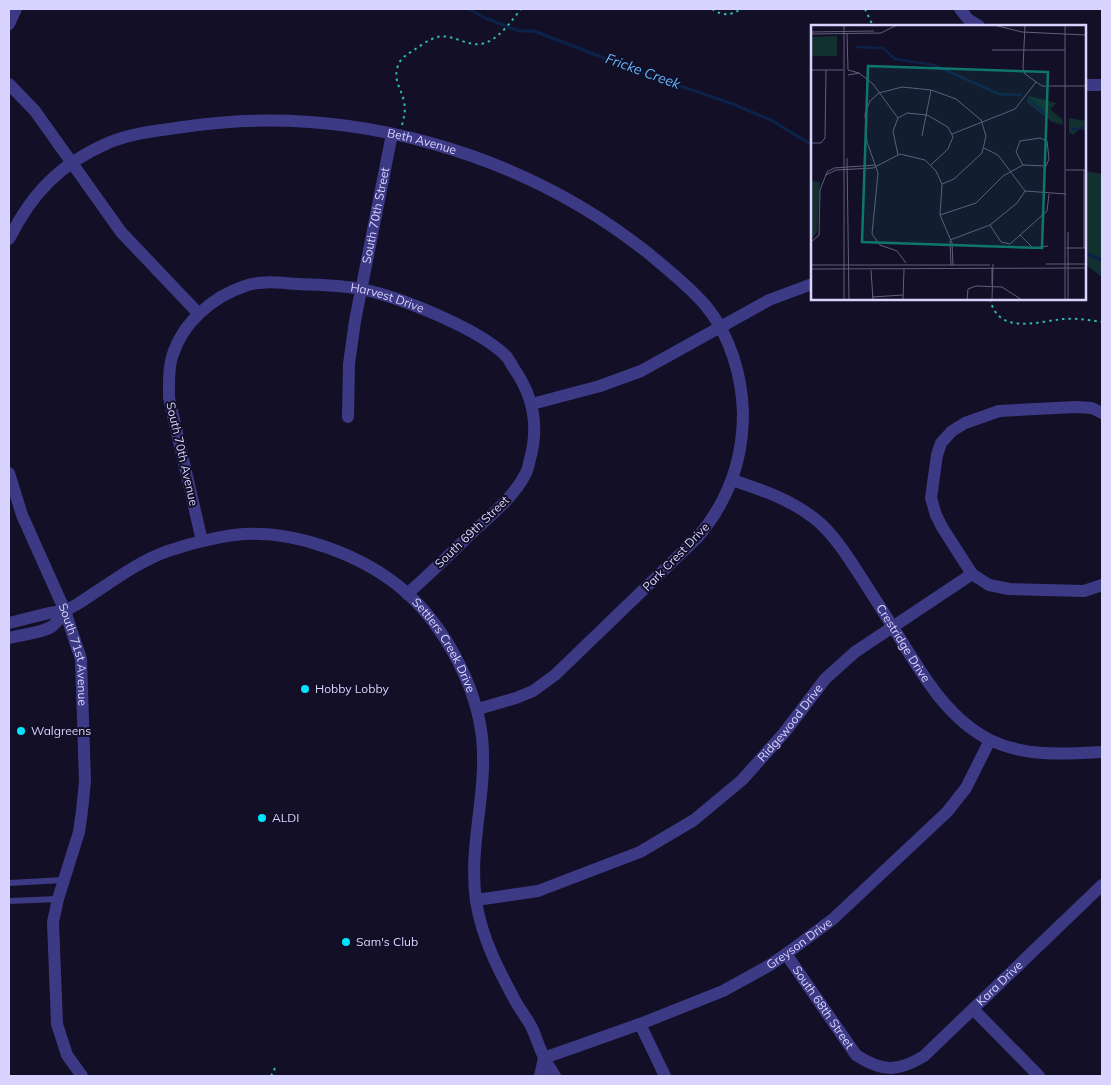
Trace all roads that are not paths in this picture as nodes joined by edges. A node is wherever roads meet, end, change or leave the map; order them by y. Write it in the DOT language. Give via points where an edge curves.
graph roads {
  1 [pos="16,9"];
  2 [pos="960,9"];
  3 [pos="9,24"];
  4 [pos="977,25"];
  5 [pos="9,84"];
  6 [pos="1102,85"];
  7 [pos="1086,86"];
  8 [pos="397,132"];
  9 [pos="72,163"];
  10 [pos="9,239"];
  11 [pos="811,284"];
  12 [pos="361,289"];
  13 [pos="198,313"];
  14 [pos="720,327"];
  15 [pos="532,404"];
  16 [pos="1102,413"];
  17 [pos="348,417"];
  18 [pos="9,473"];
  19 [pos="732,480"];
  20 [pos="202,541"];
  21 [pos="972,574"];
  22 [pos="1102,585"];
  23 [pos="407,594"];
  24 [pos="65,611"];
  25 [pos="9,624"];
  26 [pos="892,626"];
  27 [pos="9,638"];
  28 [pos="478,710"];
  29 [pos="990,740"];
  30 [pos="1102,752"];
  31 [pos="63,880"];
  32 [pos="9,883"];
  33 [pos="1102,885"];
  34 [pos="58,899"];
  35 [pos="476,900"];
  36 [pos="9,901"];
  37 [pos="786,954"];
  38 [pos="974,1009"];
  39 [pos="640,1024"];
  40 [pos="544,1058"];
  41 [pos="891,1068"];
  42 [pos="82,1076"];
  43 [pos="540,1076"];
  44 [pos="555,1076"];
  45 [pos="665,1076"];
  46 [pos="1039,1076"];
  1 -- 3 [label="street"];
  2 -- 4 [label="street"];
  5 -- 9 [label="street" via="35,111"];
  6 -- 7 [label="street"];
  8 -- 9 [label="street, Beth Avenue" via="294,122 215,123 145,133 110,142"];
  8 -- 12 [label="street, South 70th Street"];
  8 -- 14 [label="street, Beth Avenue" via="466,153 548,188 618,230 676,276 706,306"];
  9 -- 10 [label="street" via="41,188 22,213"];
  9 -- 13 [label="street" via="121,232"];
  11 -- 14 [label="street" via="769,300"];
  12 -- 13 [label="street, Harvest Drive" via="278,283 247,285"];
  12 -- 15 [label="street, Harvest Drive" via="440,316 483,339 507,358 522,380"];
  12 -- 17 [label="street, South 70th Street" via="350,364"];
  13 -- 20 [label="street, South 70th Avenue" via="172,356 169,398"];
  14 -- 15 [label="street" via="641,371"];
  14 -- 19 [label="street, Park Crest Drive" via="740,377 743,404 742,438"];
  15 -- 23 [label="street, South 69th Street" via="534,445 526,473 509,498"];
  16 -- 21 [label="street" via="1092,408 1075,407 998,411 965,423 941,443 931,498 942,527"];
  18 -- 24 [label="street, South 71st Avenue" via="22,515"];
  19 -- 26 [label="street, Crestridge Drive" via="784,498 820,523 841,547"];
  19 -- 28 [label="street, Park Crest Drive" via="717,512 697,538 555,675 533,691"];
  20 -- 23 [label="street, Settlers Creek Drive" via="236,535 276,535 319,545 368,566"];
  20 -- 24 [label="street, Settlers Creek Drive" via="166,552 138,566"];
  21 -- 22 [label="street" via="982,582 1003,589 1084,590"];
  21 -- 26 [label="street, Ridgewood Drive"];
  23 -- 28 [label="street, Settlers Creek Drive" via="442,635 463,670"];
  24 -- 25 [label="street, Settlers Creek Drive"];
  24 -- 27 [label="street, Settlers Creek Drive" via="51,627"];
  24 -- 31 [label="street, South 71st Avenue" via="81,660 85,781 79,832"];
  26 -- 29 [label="street, Crestridge Drive" via="948,707"];
  26 -- 35 [label="street, Ridgewood Drive" via="855,652 825,679 784,733 742,780 694,820 640,852 538,890"];
  28 -- 35 [label="street, Settlers Creek Drive" via="484,763 474,846"];
  29 -- 30 [label="street, Crestridge Drive" via="1023,751"];
  29 -- 37 [label="street, Greyson Drive" via="966,788 947,812 833,919"];
  31 -- 32 [label="lane"];
  31 -- 34 [label="street, South 71st Avenue"];
  33 -- 38 [label="street, Kara Drive"];
  34 -- 36 [label="lane"];
  34 -- 42 [label="street, South 71st Avenue" via="54,922 57,1024 67,1055"];
  35 -- 40 [label="street, Settlers Creek Drive" via="498,970 532,1028"];
  37 -- 39 [label="street, Greyson Drive" via="723,991"];
  37 -- 41 [label="street, South 68th Street" via="856,1055 871,1065"];
  38 -- 41 [label="street, Kara Drive" via="924,1056 909,1065"];
  38 -- 46 [label="street"];
  39 -- 40 [label="street, Greyson Drive"];
  39 -- 45 [label="street"];
  40 -- 43 [label="street"];
  40 -- 44 [label="street, Settlers Creek Drive"];
}
